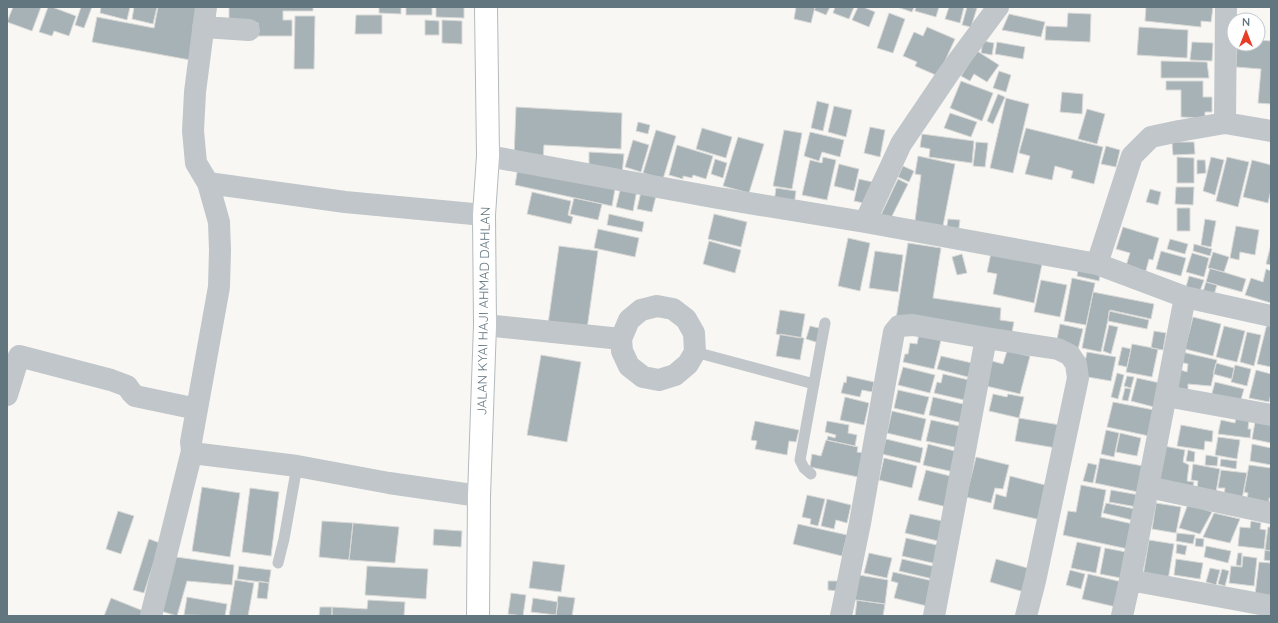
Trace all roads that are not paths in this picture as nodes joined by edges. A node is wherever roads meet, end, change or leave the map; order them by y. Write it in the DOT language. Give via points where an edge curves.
graph roads {
  1 [pos="486,7"];
  2 [pos="998,7"];
  3 [pos="1226,7"];
  4 [pos="204,17"];
  5 [pos="249,30"];
  6 [pos="1225,124"];
  7 [pos="1271,131"];
  8 [pos="488,156"];
  9 [pos="208,183"];
  10 [pos="484,216"];
  11 [pos="866,222"];
  12 [pos="1097,264"];
  13 [pos="1185,297"];
  14 [pos="1271,316"];
  15 [pos="825,323"];
  16 [pos="484,325"];
  17 [pos="986,338"];
  18 [pos="621,339"];
  19 [pos="695,352"];
  20 [pos="13,354"];
  21 [pos="814,384"];
  22 [pos="7,395"];
  23 [pos="1166,396"];
  24 [pos="197,409"];
  25 [pos="1271,416"];
  26 [pos="192,451"];
  27 [pos="297,466"];
  28 [pos="811,474"];
  29 [pos="1148,487"];
  30 [pos="479,496"];
  31 [pos="1271,513"];
  32 [pos="278,563"];
  33 [pos="1130,580"];
  34 [pos="1271,606"];
  35 [pos="151,616"];
  36 [pos="478,616"];
  37 [pos="841,616"];
  38 [pos="934,616"];
  39 [pos="1026,616"];
  40 [pos="1122,616"];
  1 -- 8 [label="street, JALAN KYAI HAJI AHMAD DAHLAN"];
  2 -- 11 [label="street" via="901,144"];
  3 -- 6 [label="street"];
  4 -- 5 [label="street"];
  4 -- 9 [label="street" via="193,131 196,164"];
  6 -- 7 [label="street"];
  6 -- 12 [label="street" via="1150,137 1132,156"];
  8 -- 10 [label="street, JALAN KYAI HAJI AHMAD DAHLAN"];
  8 -- 11 [label="street"];
  9 -- 10 [label="street" via="345,202"];
  9 -- 24 [label="street" via="219,222 219,287"];
  10 -- 16 [label="street, JALAN KYAI HAJI AHMAD DAHLAN"];
  11 -- 12 [label="street"];
  12 -- 13 [label="street"];
  13 -- 14 [label="street"];
  13 -- 23 [label="street"];
  15 -- 21 [label="lane"];
  16 -- 18 [label="street"];
  16 -- 30 [label="street, JALAN KYAI HAJI AHMAD DAHLAN"];
  17 -- 37 [label="street" via="913,325 899,326 894,332"];
  17 -- 38 [label="street"];
  17 -- 39 [label="street" via="1058,349 1070,355 1076,364 1078,378"];
  18 -- 19 [label="street" via="622,351 629,366 643,376 659,380 675,376 688,364"];
  18 -- 19 [label="street" via="629,320 641,310 657,306 673,309 686,319 694,333"];
  19 -- 21 [label="lane"];
  20 -- 22 [label="street"];
  20 -- 24 [label="street" via="118,382 127,386 135,396"];
  21 -- 28 [label="lane" via="800,460"];
  23 -- 25 [label="street"];
  23 -- 29 [label="street"];
  24 -- 26 [label="street" via="191,442"];
  26 -- 27 [label="street"];
  26 -- 35 [label="street"];
  27 -- 30 [label="street"];
  27 -- 32 [label="lane"];
  29 -- 31 [label="street"];
  29 -- 33 [label="street"];
  30 -- 36 [label="street, JALAN KYAI HAJI AHMAD DAHLAN"];
  33 -- 34 [label="street"];
  33 -- 40 [label="street"];
}
